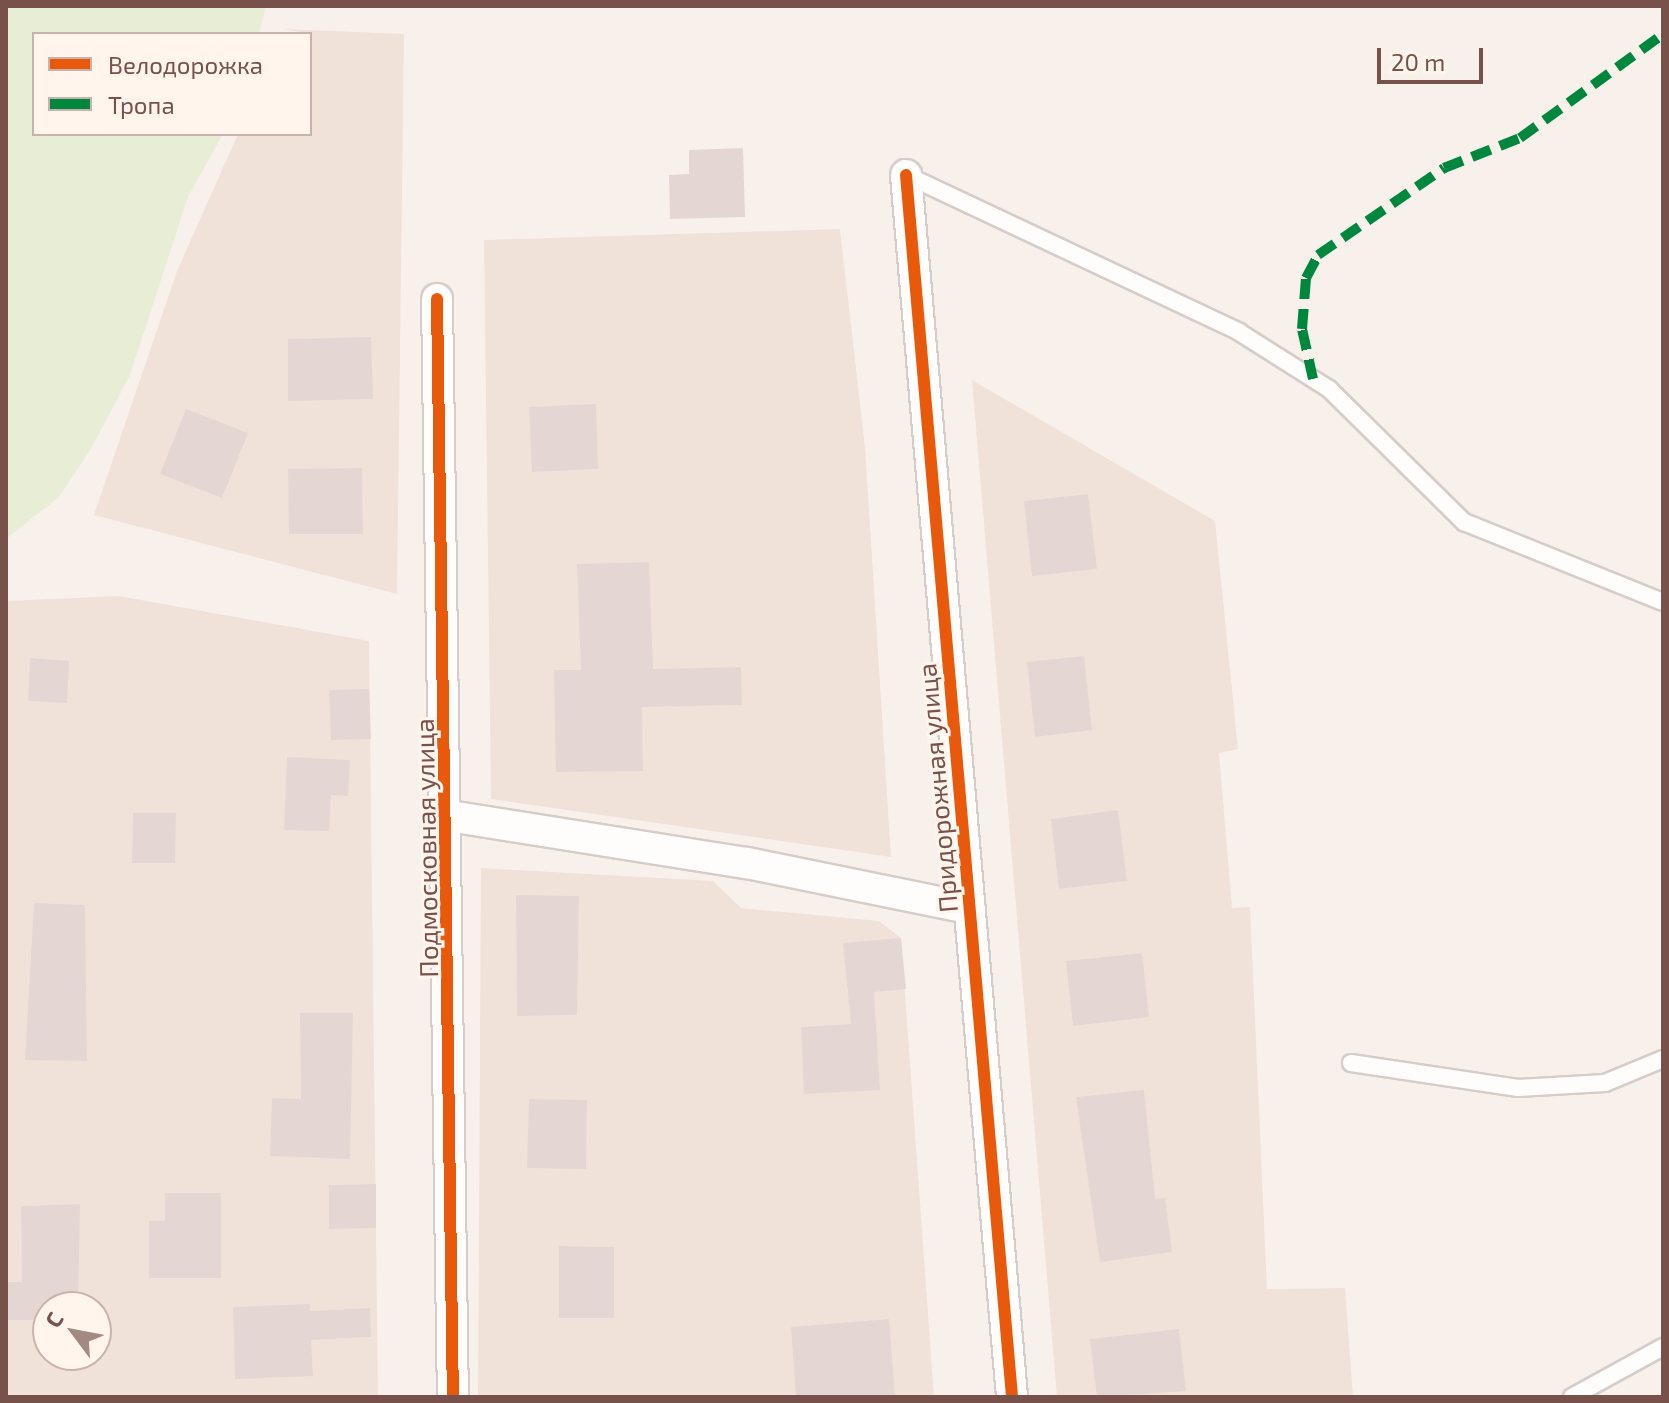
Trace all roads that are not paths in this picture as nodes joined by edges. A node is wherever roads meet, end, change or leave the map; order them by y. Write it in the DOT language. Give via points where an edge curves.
graph roads {
  1 [pos="906,175"];
  2 [pos="437,299"];
  3 [pos="1663,602"];
  4 [pos="449,816"];
  5 [pos="969,908"];
  6 [pos="1663,1059"];
  7 [pos="1351,1063"];
  8 [pos="1663,1347"];
  9 [pos="453,1397"];
  10 [pos="1012,1397"];
  11 [pos="1572,1397"];
  1 -- 3 [label="lane" via="1239,332 1329,389 1464,522"];
  1 -- 5 [label="street, Придорожная улица"];
  2 -- 4 [label="street, Подмосковная улица"];
  4 -- 5 [label="street" via="747,863"];
  4 -- 9 [label="street, Подмосковная улица"];
  5 -- 10 [label="street, Придорожная улица"];
  6 -- 7 [label="lane" via="1605,1083 1518,1088"];
  8 -- 11 [label="lane"];
}
